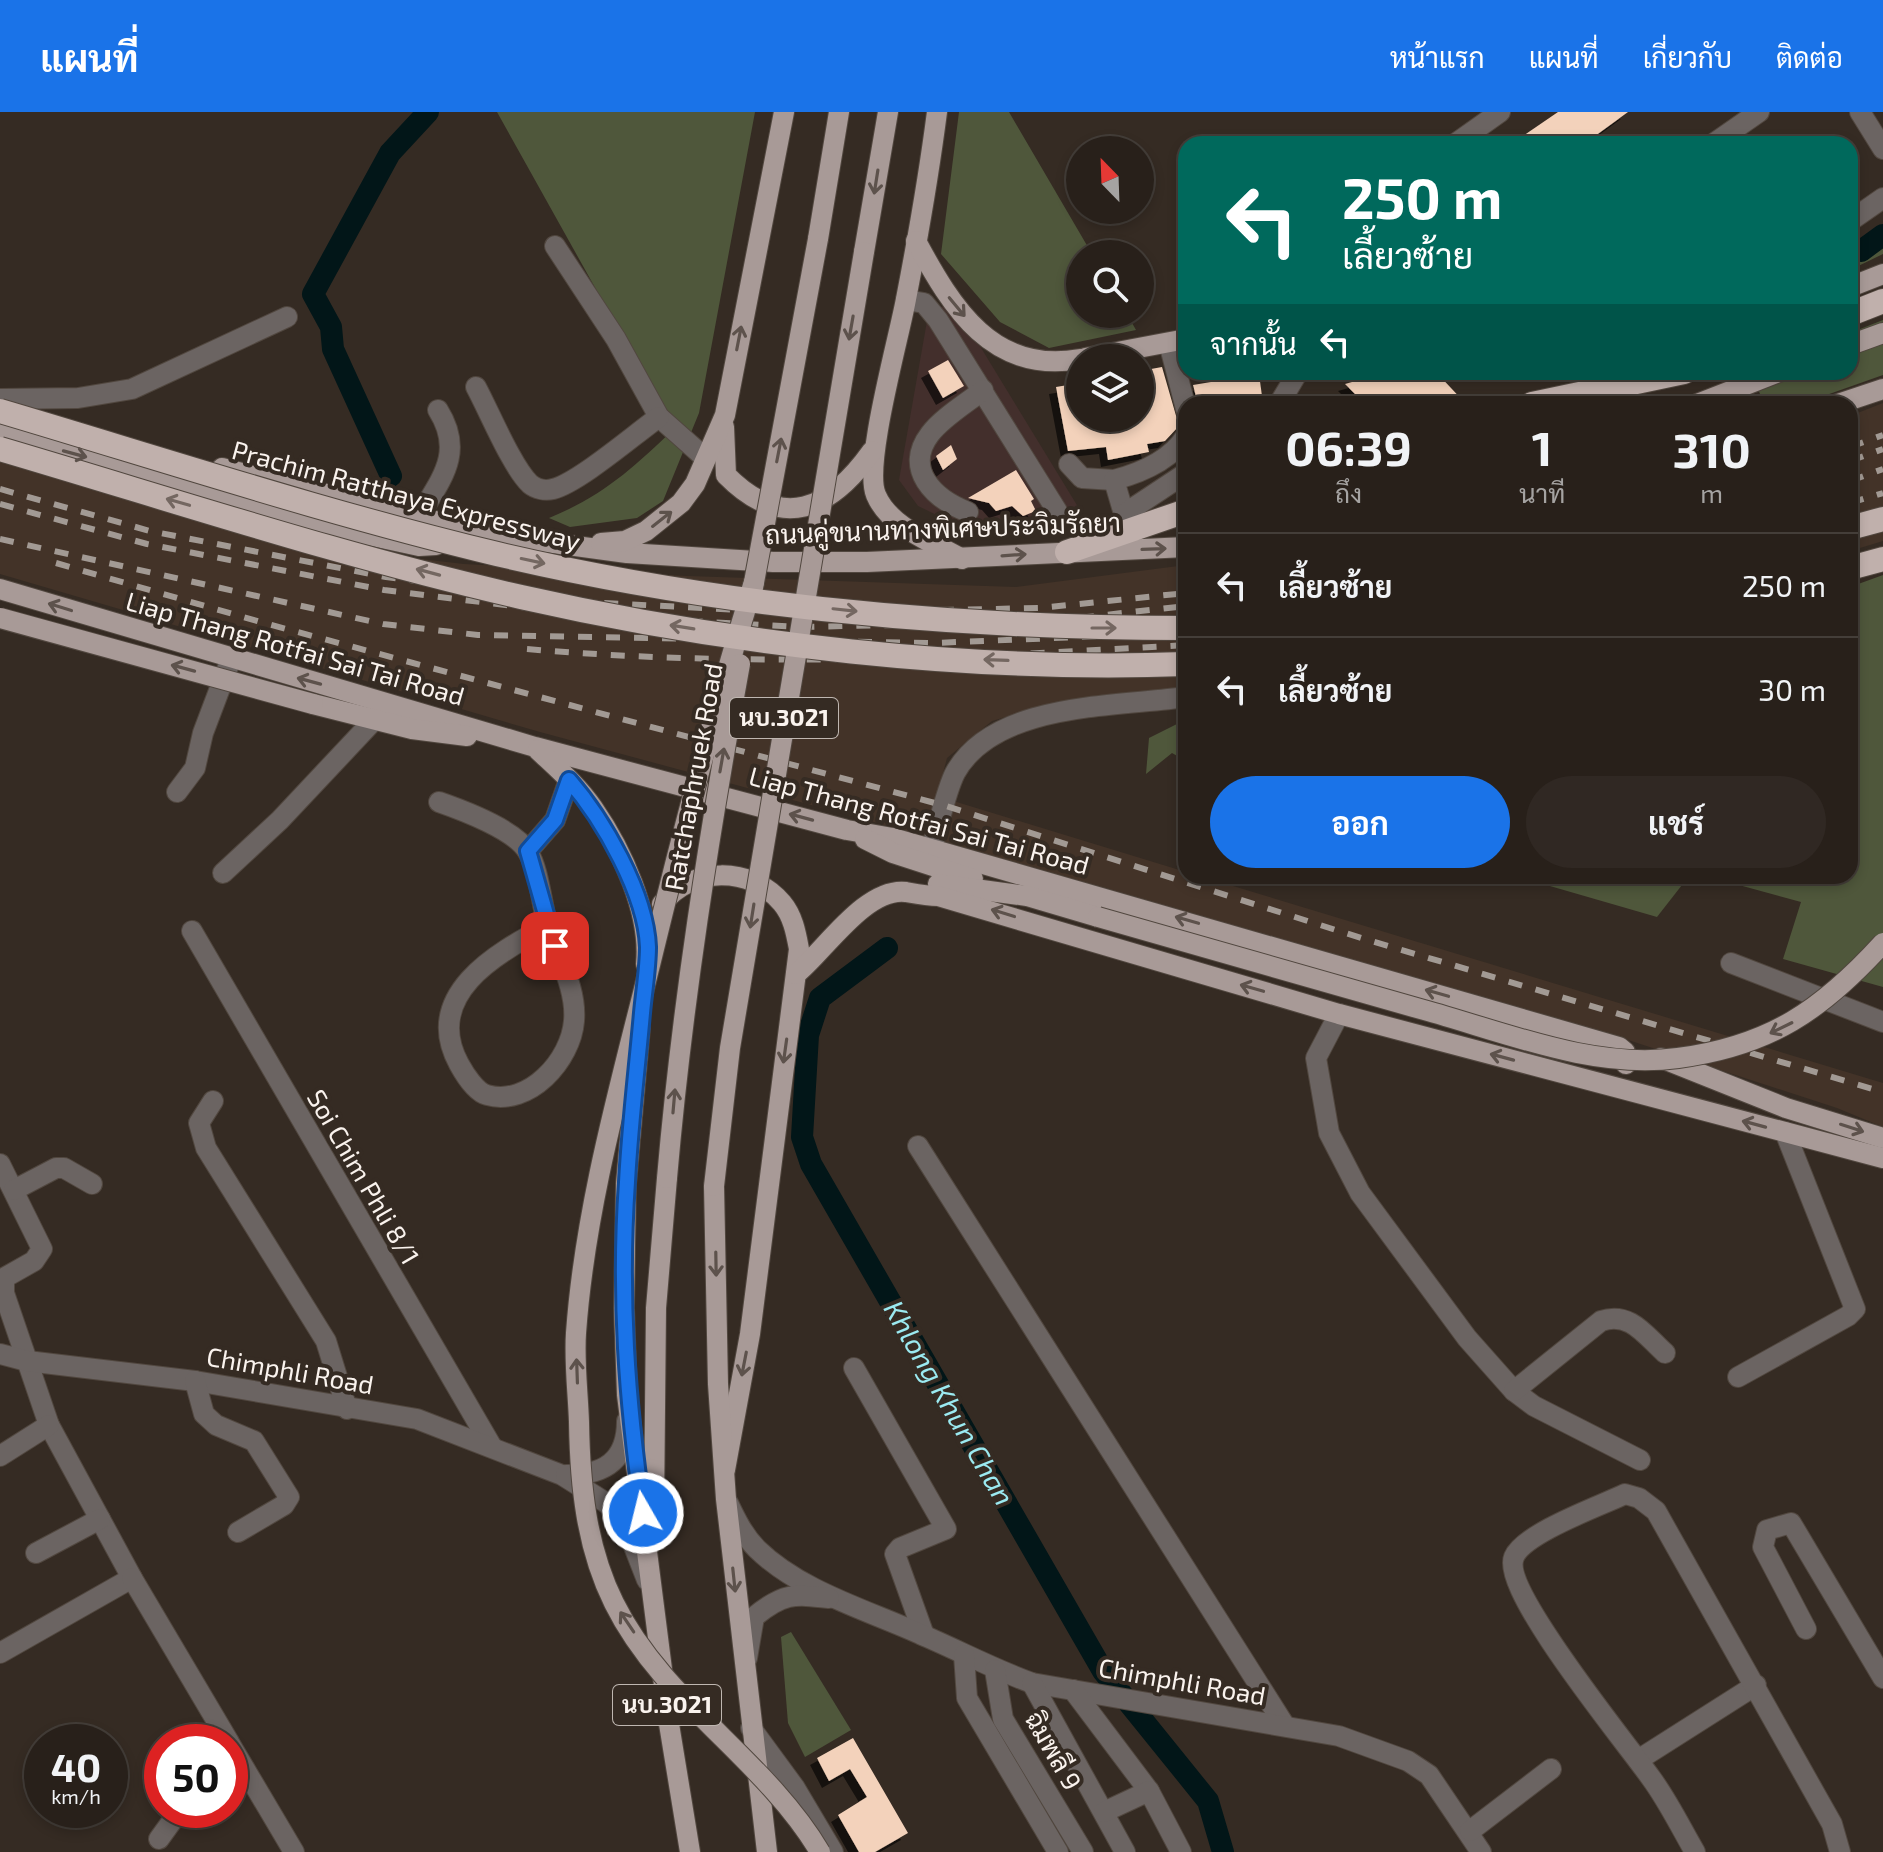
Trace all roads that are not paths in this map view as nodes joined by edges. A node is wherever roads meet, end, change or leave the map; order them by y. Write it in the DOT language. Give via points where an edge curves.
graph roads {
  1 [pos="784,112"];
  2 [pos="839,112"];
  3 [pos="888,112"];
  4 [pos="937,112"];
  5 [pos="1500,112"];
  6 [pos="1759,112"];
  7 [pos="1860,112"];
  8 [pos="1466,136"];
  9 [pos="1724,136"];
  10 [pos="1883,149"];
  11 [pos="1883,198"];
  12 [pos="1858,215"];
  13 [pos="916,241"];
  14 [pos="555,246"];
  15 [pos="1883,274"];
  16 [pos="1858,284"];
  17 [pos="906,300"];
  18 [pos="1883,301"];
  19 [pos="1858,311"];
  20 [pos="287,317"];
  21 [pos="1883,333"];
  22 [pos="1178,341"];
  23 [pos="1858,342"];
  24 [pos="1154,345"];
  25 [pos="1066,361"];
  26 [pos="1646,380"];
  27 [pos="1758,380"];
  28 [pos="476,387"];
  29 [pos="1883,389"];
  30 [pos="983,390"];
  31 [pos="1570,396"];
  32 [pos="1717,396"];
  33 [pos="1858,397"];
  34 [pos="0,401"];
  35 [pos="438,410"];
  36 [pos="0,411"];
  37 [pos="725,415"];
  38 [pos="659,417"];
  39 [pos="0,434"];
  40 [pos="1178,444"];
  41 [pos="874,448"];
  42 [pos="0,449"];
  43 [pos="704,457"];
  44 [pos="1069,464"];
  45 [pos="1114,480"];
  46 [pos="1178,480"];
  47 [pos="1057,511"];
  48 [pos="968,512"];
  49 [pos="1178,513"];
  50 [pos="418,518"];
  51 [pos="1883,519"];
  52 [pos="1128,523"];
  53 [pos="1858,526"];
  54 [pos="487,534"];
  55 [pos="562,546"];
  56 [pos="1178,547"];
  57 [pos="1067,552"];
  58 [pos="962,559"];
  59 [pos="1883,559"];
  60 [pos="1858,566"];
  61 [pos="1883,569"];
  62 [pos="1858,576"];
  63 [pos="754,582"];
  64 [pos="0,589"];
  65 [pos="0,618"];
  66 [pos="1178,628"];
  67 [pos="231,659"];
  68 [pos="1178,664"];
  69 [pos="1178,698"];
  70 [pos="374,720"];
  71 [pos="511,740"];
  72 [pos="535,747"];
  73 [pos="569,780"];
  74 [pos="177,792"];
  75 [pos="439,802"];
  76 [pos="847,830"];
  77 [pos="931,849"];
  78 [pos="528,851"];
  79 [pos="223,873"];
  80 [pos="904,892"];
  81 [pos="1027,896"];
  82 [pos="548,926"];
  83 [pos="192,931"];
  84 [pos="1883,943"];
  85 [pos="648,945"];
  86 [pos="1731,963"];
  87 [pos="796,974"];
  88 [pos="1339,1014"];
  89 [pos="1883,1022"];
  90 [pos="1626,1064"];
  91 [pos="1638,1093"];
  92 [pos="213,1101"];
  93 [pos="1785,1132"];
  94 [pos="1883,1138"];
  95 [pos="918,1146"];
  96 [pos="1883,1158"];
  97 [pos="0,1164"];
  98 [pos="92,1184"];
  99 [pos="14,1190"];
  100 [pos="1665,1353"];
  101 [pos="0,1354"];
  102 [pos="27,1361"];
  103 [pos="854,1368"];
  104 [pos="1738,1377"];
  105 [pos="195,1381"];
  106 [pos="1514,1391"];
  107 [pos="627,1395"];
  108 [pos="347,1409"];
  109 [pos="49,1425"];
  110 [pos="492,1447"];
  111 [pos="0,1456"];
  112 [pos="1640,1460"];
  113 [pos="725,1470"];
  114 [pos="562,1475"];
  115 [pos="726,1499"];
  116 [pos="100,1519"];
  117 [pos="238,1532"];
  118 [pos="36,1553"];
  119 [pos="132,1578"];
  120 [pos="841,1600"];
  121 [pos="656,1602"];
  122 [pos="1806,1629"];
  123 [pos="924,1635"];
  124 [pos="0,1653"];
  125 [pos="964,1655"];
  126 [pos="995,1670"];
  127 [pos="744,1678"];
  128 [pos="1883,1678"];
  129 [pos="1032,1683"];
  130 [pos="1756,1685"];
  131 [pos="1080,1691"];
  132 [pos="217,1724"];
  133 [pos="1285,1726"];
  134 [pos="751,1728"];
  135 [pos="1638,1760"];
  136 [pos="1551,1769"];
  137 [pos="248,1776"];
  138 [pos="1149,1791"];
  139 [pos="760,1800"];
  140 [pos="681,1807"];
  141 [pos="1104,1812"];
  142 [pos="167,1828"];
  143 [pos="1470,1831"];
  144 [pos="159,1839"];
  145 [pos="294,1852"];
  146 [pos="681,1852"];
  147 [pos="690,1852"];
  148 [pos="767,1852"];
  149 [pos="774,1852"];
  150 [pos="820,1852"];
  151 [pos="833,1852"];
  152 [pos="1058,1852"];
  153 [pos="1083,1852"];
  154 [pos="1125,1852"];
  155 [pos="1181,1852"];
  156 [pos="1481,1852"];
  157 [pos="1695,1852"];
  158 [pos="1840,1852"];
  37 -- 1 [label="main road, one-way"];
  63 -- 2 [label="main road, Ratchaphruek Road / นบ.3021, one-way, bridge"];
  3 -- 113 [label="main road, นบ.3021, one-way, bridge" via="730,1048 714,1186"];
  4 -- 13 [label="main road"];
  5 -- 8 [label="street"];
  6 -- 9 [label="street"];
  7 -- 10 [label="street"];
  11 -- 12 [label="street"];
  13 -- 17 [label="main road"];
  13 -- 25 [label="main road, one-way" via="950,300 1010,354 1045,364"];
  14 -- 38 [label="street"];
  15 -- 16 [label="main road"];
  17 -- 30 [label="street" via="924,303"];
  17 -- 41 [label="main road"];
  18 -- 19 [label="highway"];
  20 -- 34 [label="street" via="132,389 78,398"];
  21 -- 23 [label="main road"];
  22 -- 24 [label="main road"];
  26 -- 31 [label="highway"];
  27 -- 32 [label="main road"];
  28 -- 38 [label="street" via="518,467 542,490 572,479"];
  29 -- 33 [label="main road"];
  30 -- 47 [label="street"];
  30 -- 48 [label="street" via="932,431 919,462 932,491 946,504"];
  34 -- 50 [label="main road, ถนนคู่ขนานทางพิเศษประจิมรัถยา" via="179,458"];
  35 -- 50 [label="street" via="452,436 452,453"];
  36 -- 66 [label="highway, Prachim Ratthaya Expressway, one-way, bridge" via="401,528 591,574 726,598 938,620"];
  37 -- 41 [label="main road" via="726,475 757,501 780,508 828,500"];
  37 -- 43 [label="main road"];
  38 -- 43 [label="street"];
  39 -- 54 [label="main road, one-way" via="419,546"];
  40 -- 45 [label="street" via="1136,474"];
  41 -- 58 [label="main road" via="871,479 883,508 911,531"];
  68 -- 42 [label="highway, one-way, bridge" via="1102,665 826,649 636,620 337,549"];
  55 -- 43 [label="main road, one-way" via="625,541 646,531 681,503 695,484"];
  44 -- 45 [label="street" via="1082,478"];
  45 -- 52 [label="street"];
  46 -- 52 [label="street"];
  49 -- 52 [label="highway"];
  50 -- 54 [label="main road, ถนนคู่ขนานทางพิเศษประจิมรัถยา"];
  51 -- 53 [label="highway"];
  52 -- 57 [label="highway"];
  54 -- 55 [label="main road, ถนนคู่ขนานทางพิเศษประจิมรัถยา"];
  55 -- 58 [label="main road, ถนนคู่ขนานทางพิเศษประจิมรัถยา" via="773,562"];
  57 -- 56 [label="main road, ถนนคู่ขนานทางพิเศษประจิมรัถยา, one-way"];
  58 -- 57 [label="main road, ถนนคู่ขนานทางพิเศษประจิมรัถยา, one-way"];
  59 -- 60 [label="highway"];
  61 -- 62 [label="street"];
  121 -- 63 [label="main road, Ratchaphruek Road / นบ.3021, one-way, bridge" via="654,1367 678,1044"];
  150 -- 63 [label="main road, one-way, bridge" via="771,1783 691,1707 614,1604 588,1532 580,1467 576,1333 595,1201 679,844"];
  67 -- 64 [label="main road, Liap Thang Rotfai Sai Tai Road, one-way"];
  70 -- 65 [label="main road, one-way, bridge"];
  71 -- 67 [label="main road, Liap Thang Rotfai Sai Tai Road, one-way"];
  67 -- 74 [label="street" via="195,768"];
  69 -- 77 [label="street" via="1032,717 982,740 955,774"];
  70 -- 71 [label="main road"];
  70 -- 79 [label="street"];
  71 -- 72 [label="main road, Liap Thang Rotfai Sai Tai Road"];
  72 -- 73 [label="main road, Ratchaphruek Road"];
  76 -- 72 [label="main road, Liap Thang Rotfai Sai Tai Road, one-way"];
  73 -- 78 [label="street" via="555,820"];
  73 -- 85 [label="main road, Ratchaphruek Road" via="612,840"];
  75 -- 78 [label="street" via="494,825"];
  76 -- 77 [label="main road, Liap Thang Rotfai Sai Tai Road"];
  76 -- 81 [label="main road" via="893,853"];
  90 -- 77 [label="main road, Liap Thang Rotfai Sai Tai Road, one-way" via="1619,1047"];
  78 -- 82 [label="street"];
  80 -- 81 [label="main road" via="937,884"];
  80 -- 87 [label="main road" via="849,917"];
  88 -- 80 [label="main road, one-way" via="966,902"];
  84 -- 81 [label="main road, one-way, bridge" via="1811,1012 1776,1031 1688,1057 1623,1059 1526,1039"];
  82 -- 82 [label="street" via="572,996 574,1022 566,1050 548,1075 522,1093 483,1094 449,1045 453,1007 463,987 488,962"];
  83 -- 110 [label="street, Soi Chim Phli 8/1"];
  85 -- 87 [label="main road" via="658,910 671,893 715,875 740,877 782,903 799,949"];
  85 -- 107 [label="main road, Ratchaphruek Road" via="626,1184"];
  86 -- 89 [label="street"];
  87 -- 113 [label="main road, one-way" via="750,1334"];
  91 -- 88 [label="main road, one-way"];
  88 -- 106 [label="street" via="1316,1058 1329,1133 1360,1193 1399,1250"];
  90 -- 91 [label="main road, Liap Thang Rotfai Sai Tai Road" via="1627,1084"];
  90 -- 94 [label="main road, one-way" via="1635,1055 1649,1053 1786,1108"];
  93 -- 91 [label="main road, one-way"];
  92 -- 108 [label="street" via="199,1123 206,1148 326,1341"];
  93 -- 96 [label="main road"];
  93 -- 104 [label="street" via="1855,1309"];
  95 -- 133 [label="street"];
  97 -- 99 [label="street"];
  98 -- 99 [label="street" via="56,1168"];
  99 -- 102 [label="street" via="42,1249 2,1283"];
  100 -- 106 [label="street" via="1627,1318 1612,1317"];
  101 -- 102 [label="street, Chimphli Road"];
  102 -- 105 [label="street, Chimphli Road"];
  102 -- 109 [label="street"];
  103 -- 123 [label="street" via="946,1529 895,1554"];
  105 -- 108 [label="street, Chimphli Road"];
  105 -- 117 [label="street" via="204,1414 254,1441 289,1497"];
  106 -- 112 [label="street"];
  107 -- 114 [label="street" via="627,1439 619,1457 601,1469"];
  107 -- 121 [label="main road, Ratchaphruek Road"];
  108 -- 110 [label="street, Chimphli Road" via="417,1419"];
  109 -- 111 [label="street"];
  109 -- 116 [label="street"];
  110 -- 114 [label="street, Chimphli Road"];
  113 -- 115 [label="main road, นบ.3021"];
  114 -- 121 [label="street, Chimphli Road" via="622,1516"];
  115 -- 120 [label="street, Chimphli Road" via="759,1551"];
  115 -- 127 [label="main road, นบ.3021, one-way"];
  116 -- 118 [label="street"];
  116 -- 119 [label="street"];
  119 -- 124 [label="street"];
  119 -- 132 [label="street"];
  120 -- 123 [label="street, Chimphli Road"];
  120 -- 127 [label="street, Chimphli Road" via="795,1594 764,1608 754,1617"];
  121 -- 140 [label="main road, Ratchaphruek Road / นบ.3021"];
  122 -- 128 [label="street" via="1763,1547 1767,1530 1791,1523"];
  123 -- 125 [label="street, Chimphli Road"];
  125 -- 126 [label="street, Chimphli Road"];
  125 -- 152 [label="street" via="967,1698"];
  126 -- 129 [label="street, Chimphli Road"];
  126 -- 153 [label="street, ฉิมพลี 9" via="1003,1719"];
  127 -- 134 [label="main road, นบ.3021"];
  129 -- 131 [label="street, Chimphli Road"];
  129 -- 141 [label="street"];
  130 -- 135 [label="street"];
  130 -- 135 [label="street" via="1656,1511 1639,1498 1625,1494 1530,1540 1514,1555 1511,1569 1519,1587 1591,1701"];
  130 -- 158 [label="street" via="1832,1824"];
  131 -- 133 [label="street, Chimphli Road"];
  131 -- 138 [label="street"];
  133 -- 143 [label="street, Chimphli Road" via="1339,1736 1408,1761 1429,1775"];
  134 -- 139 [label="main road, นบ.3021"];
  134 -- 151 [label="street"];
  135 -- 157 [label="street"];
  136 -- 143 [label="street"];
  137 -- 145 [label="street"];
  138 -- 141 [label="street"];
  138 -- 155 [label="street"];
  139 -- 148 [label="main road, นบ.3021"];
  139 -- 149 [label="main road"];
  140 -- 146 [label="main road, Ratchaphruek Road"];
  140 -- 147 [label="main road, Ratchaphruek Road / นบ.3021"];
  141 -- 154 [label="street"];
  142 -- 144 [label="street"];
  143 -- 156 [label="street, Chimphli Road"];
}
